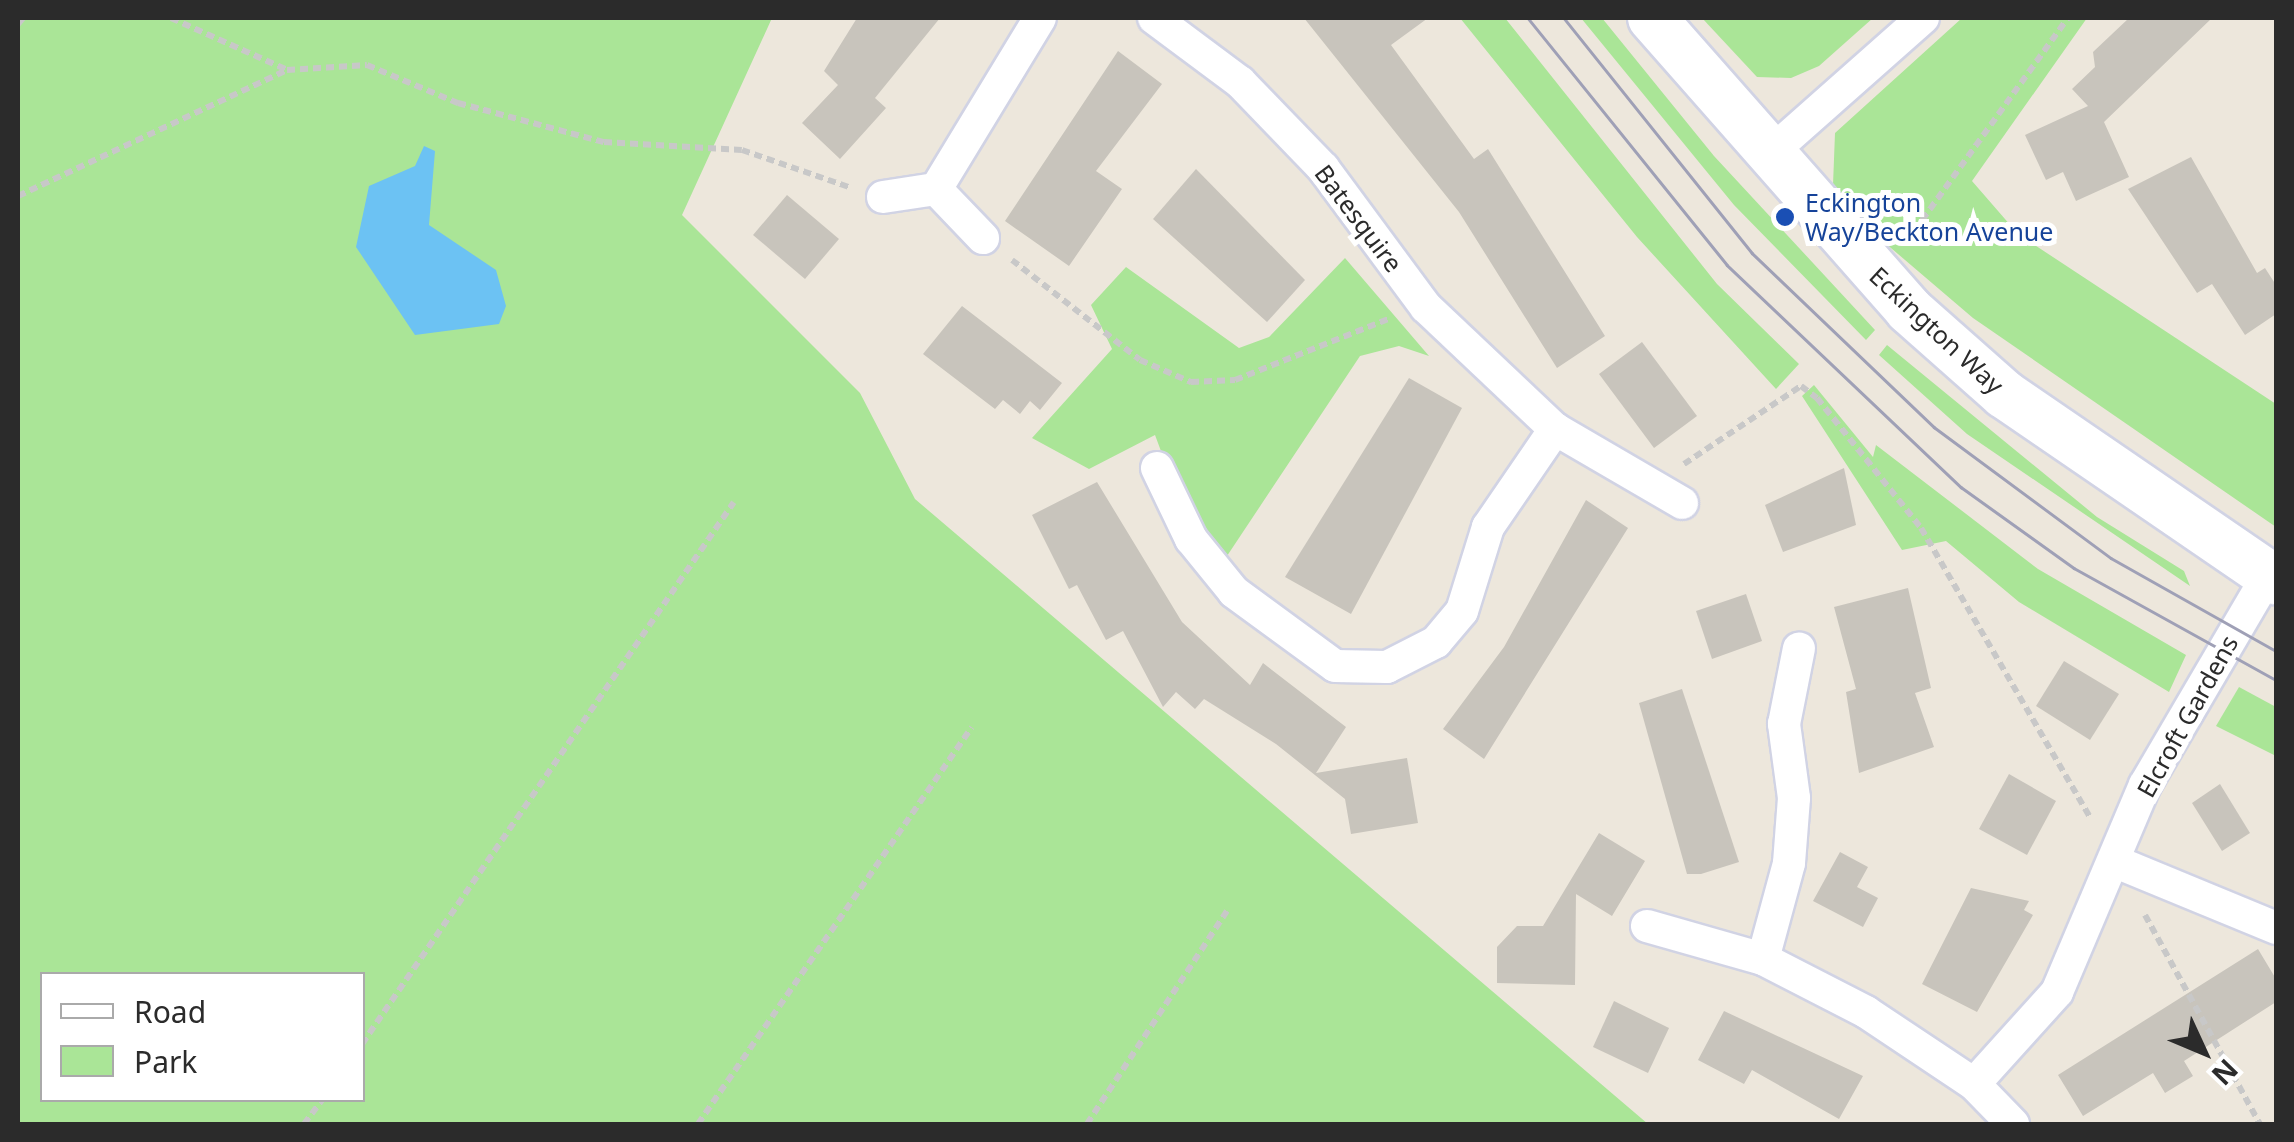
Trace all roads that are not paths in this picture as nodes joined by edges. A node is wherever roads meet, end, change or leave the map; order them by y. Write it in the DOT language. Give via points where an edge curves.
graph roads {
  1 [pos="1040,18"];
  2 [pos="1154,18"];
  3 [pos="1652,18"];
  4 [pos="1923,18"];
  5 [pos="1768,155"];
  6 [pos="936,189"];
  7 [pos="883,197"];
  8 [pos="983,238"];
  9 [pos="1556,429"];
  10 [pos="1157,468"];
  11 [pos="1682,502"];
  12 [pos="2272,578"];
  13 [pos="1799,648"];
  14 [pos="2116,862"];
  15 [pos="1647,926"];
  16 [pos="2276,928"];
  17 [pos="1763,958"];
  18 [pos="1974,1084"];
  19 [pos="2013,1124"];
  1 -- 6 [label="street"];
  2 -- 9 [label="street, Batesquire" via="1240,82 1323,168 1426,307"];
  3 -- 5 [label="main road, Eckington Way"];
  4 -- 5 [label="street"];
  5 -- 12 [label="main road, Eckington Way" via="1880,279 2004,394"];
  6 -- 7 [label="street"];
  6 -- 8 [label="street"];
  9 -- 10 [label="street" via="1488,528 1462,612 1436,642 1388,668 1336,666 1234,592 1191,539"];
  9 -- 11 [label="street, Batesquire"];
  12 -- 14 [label="street, Elcroft Gardens" via="2145,785"];
  13 -- 17 [label="street" via="1784,724 1794,798 1790,863"];
  14 -- 16 [label="street"];
  14 -- 18 [label="street, Elcroft Gardens" via="2057,992"];
  15 -- 17 [label="street"];
  17 -- 18 [label="street"];
  18 -- 19 [label="street"];
}
